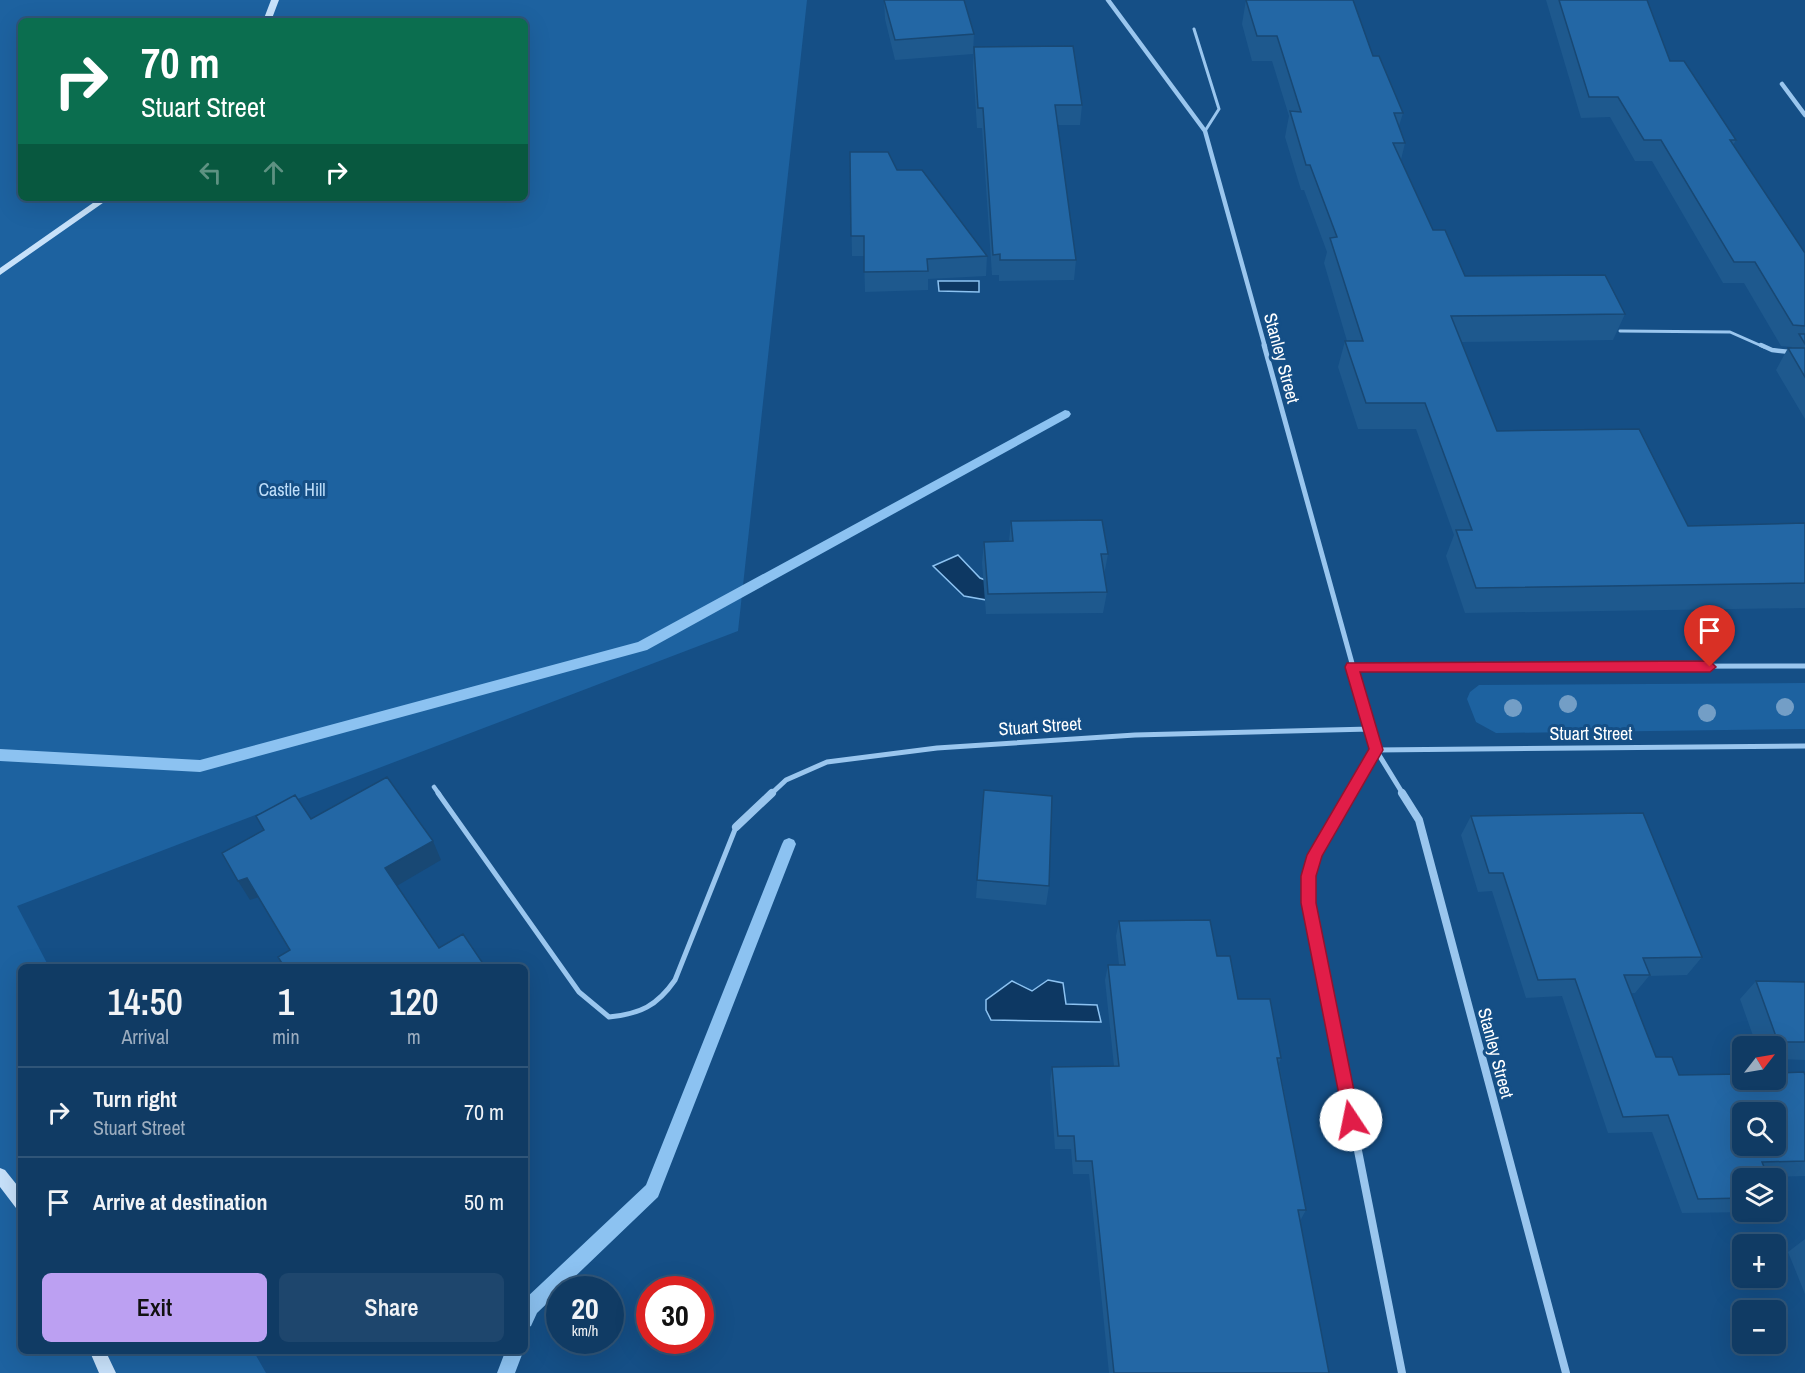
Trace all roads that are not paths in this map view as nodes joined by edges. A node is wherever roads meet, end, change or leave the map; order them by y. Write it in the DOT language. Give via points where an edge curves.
graph roads {
  1 [pos="275,0"];
  2 [pos="1108,0"];
  3 [pos="268,18"];
  4 [pos="1194,29"];
  5 [pos="1782,84"];
  6 [pos="1805,115"];
  7 [pos="1205,131"];
  8 [pos="102,201"];
  9 [pos="0,272"];
  10 [pos="1620,331"];
  11 [pos="1794,352"];
  12 [pos="1805,666"];
  13 [pos="1352,667"];
  14 [pos="1370,729"];
  15 [pos="1805,746"];
  16 [pos="1376,750"];
  17 [pos="434,787"];
  18 [pos="736,827"];
  19 [pos="0,1175"];
  20 [pos="18,1199"];
  21 [pos="99,1354"];
  22 [pos="108,1373"];
  23 [pos="1402,1373"];
  24 [pos="1566,1373"];
  1 -- 3 [label="main road"];
  2 -- 7 [label="street, Stanley Street"];
  4 -- 7 [label="lane" via="1219,109"];
  5 -- 6 [label="street"];
  7 -- 13 [label="street, Stanley Street"];
  8 -- 9 [label="main road"];
  10 -- 11 [label="lane" via="1730,332 1772,350"];
  12 -- 13 [label="street"];
  13 -- 14 [label="street, Stanley Street"];
  14 -- 16 [label="street, Stanley Street"];
  14 -- 18 [label="street, Stuart Street" via="1135,735 937,748 827,762 786,780"];
  15 -- 16 [label="street, Stuart Street"];
  16 -- 23 [label="street" via="1315,855 1308,876 1309,903"];
  16 -- 24 [label="street, Stanley Street" via="1419,820"];
  17 -- 18 [label="lane" via="579,992 609,1017 652,1009 675,980"];
  19 -- 20 [label="main road"];
  21 -- 22 [label="main road"];
}
